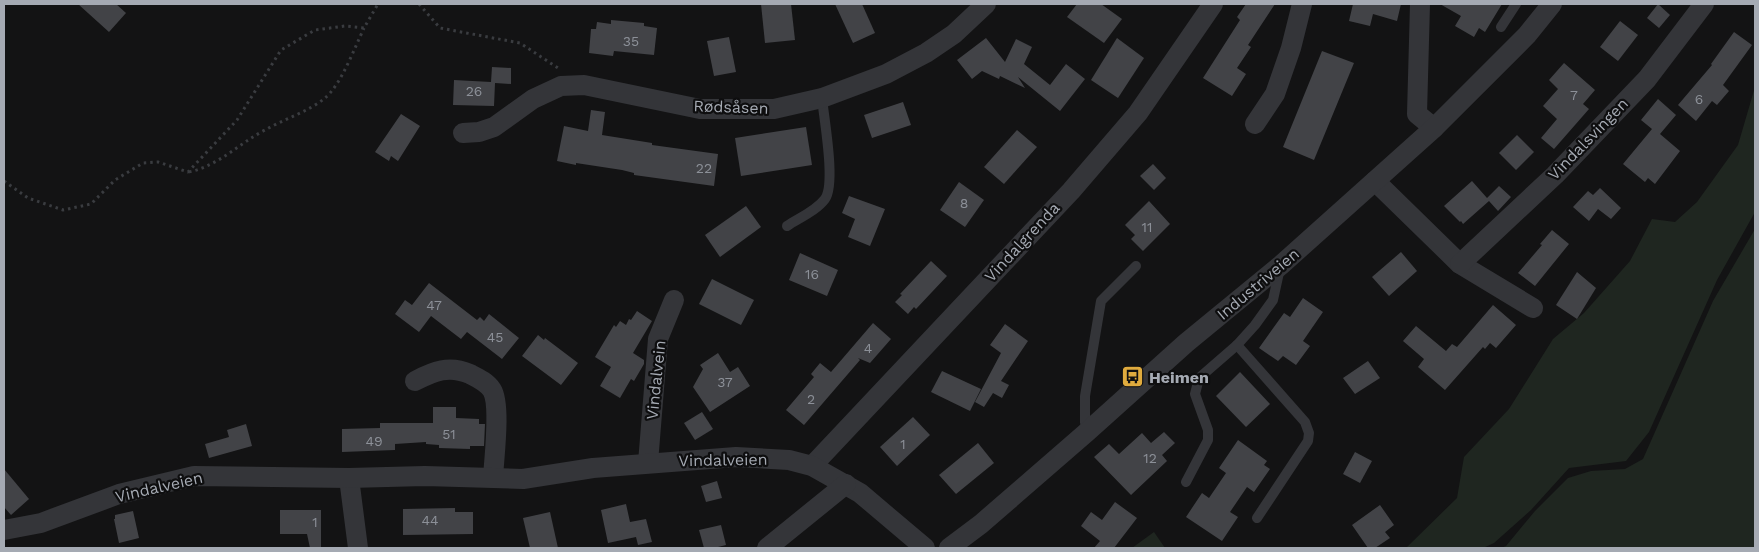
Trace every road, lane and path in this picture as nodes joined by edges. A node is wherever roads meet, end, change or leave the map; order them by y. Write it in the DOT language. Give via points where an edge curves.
graph roads {
  1 [pos="378,4"];
  2 [pos="419,4"];
  3 [pos="986,4"];
  4 [pos="1213,4"];
  5 [pos="1302,4"];
  6 [pos="1420,4"];
  7 [pos="1516,4"];
  8 [pos="1552,4"];
  9 [pos="1704,4"];
  10 [pos="1501,27"];
  11 [pos="364,28"];
  12 [pos="584,85"];
  13 [pos="822,98"];
  14 [pos="1255,124"];
  15 [pos="1434,128"];
  16 [pos="462,133"];
  17 [pos="188,172"];
  18 [pos="4,181"];
  19 [pos="1375,181"];
  20 [pos="787,226"];
  21 [pos="1460,264"];
  22 [pos="1281,265"];
  23 [pos="1136,266"];
  24 [pos="674,300"];
  25 [pos="1533,308"];
  26 [pos="1237,345"];
  27 [pos="415,381"];
  28 [pos="1087,432"];
  29 [pos="648,463"];
  30 [pos="812,466"];
  31 [pos="349,478"];
  32 [pos="493,478"];
  33 [pos="1186,482"];
  34 [pos="846,484"];
  35 [pos="1257,518"];
  36 [pos="4,530"];
  37 [pos="358,548"];
  38 [pos="767,548"];
  39 [pos="925,548"];
  40 [pos="949,548"];
  1 -- 11 [label="path"];
  2 -- 12 [label="path" via="440,28 520,43"];
  3 -- 13 [label="street, Rødsåsen" via="954,34 926,53 886,74"];
  4 -- 30 [label="street, Vindalgrenda" via="1138,113 1077,184"];
  5 -- 14 [label="street" via="1275,94"];
  6 -- 15 [label="street" via="1417,114"];
  7 -- 10 [label="lane"];
  8 -- 15 [label="street, Industriveien" via="1527,35"];
  9 -- 21 [label="street, Vindalsvingen" via="1647,79 1555,175"];
  11 -- 17 [label="path" via="340,78 326,97 263,131 205,168"];
  11 -- 17 [label="path" via="345,26 315,30 282,50 237,120"];
  12 -- 13 [label="street, Rødsåsen" via="700,109 774,109"];
  12 -- 16 [label="street, Rødsåsen" via="562,86 533,98 494,127"];
  13 -- 20 [label="lane" via="829,192 818,207"];
  15 -- 19 [label="street, Industriveien"];
  17 -- 18 [label="path" via="158,162 143,162 115,180 90,204 63,210 28,198"];
  19 -- 21 [label="street"];
  19 -- 22 [label="street, Industriveien"];
  21 -- 25 [label="street"];
  22 -- 26 [label="lane" via="1273,300"];
  22 -- 28 [label="street, Industriveien" via="1186,343"];
  23 -- 28 [label="lane" via="1101,301 1085,396"];
  24 -- 29 [label="street, Vindalvein" via="658,339"];
  26 -- 33 [label="lane" via="1198,378 1195,394 1208,430 1208,440"];
  26 -- 35 [label="lane" via="1305,422 1309,433 1308,441"];
  27 -- 32 [label="street" via="441,369 456,370 481,380 492,390 496,408"];
  28 -- 40 [label="street, Industriveien"];
  29 -- 30 [label="street, Vindalveien" via="736,457 789,460"];
  29 -- 32 [label="street, Vindalveien" via="523,479"];
  30 -- 34 [label="street, Vindalveien"];
  31 -- 32 [label="street, Vindalveien"];
  31 -- 36 [label="street, Vindalveien" via="194,476 119,494 41,523"];
  31 -- 37 [label="street"];
  34 -- 38 [label="street"];
  34 -- 39 [label="street, Vindalveien"];
}
